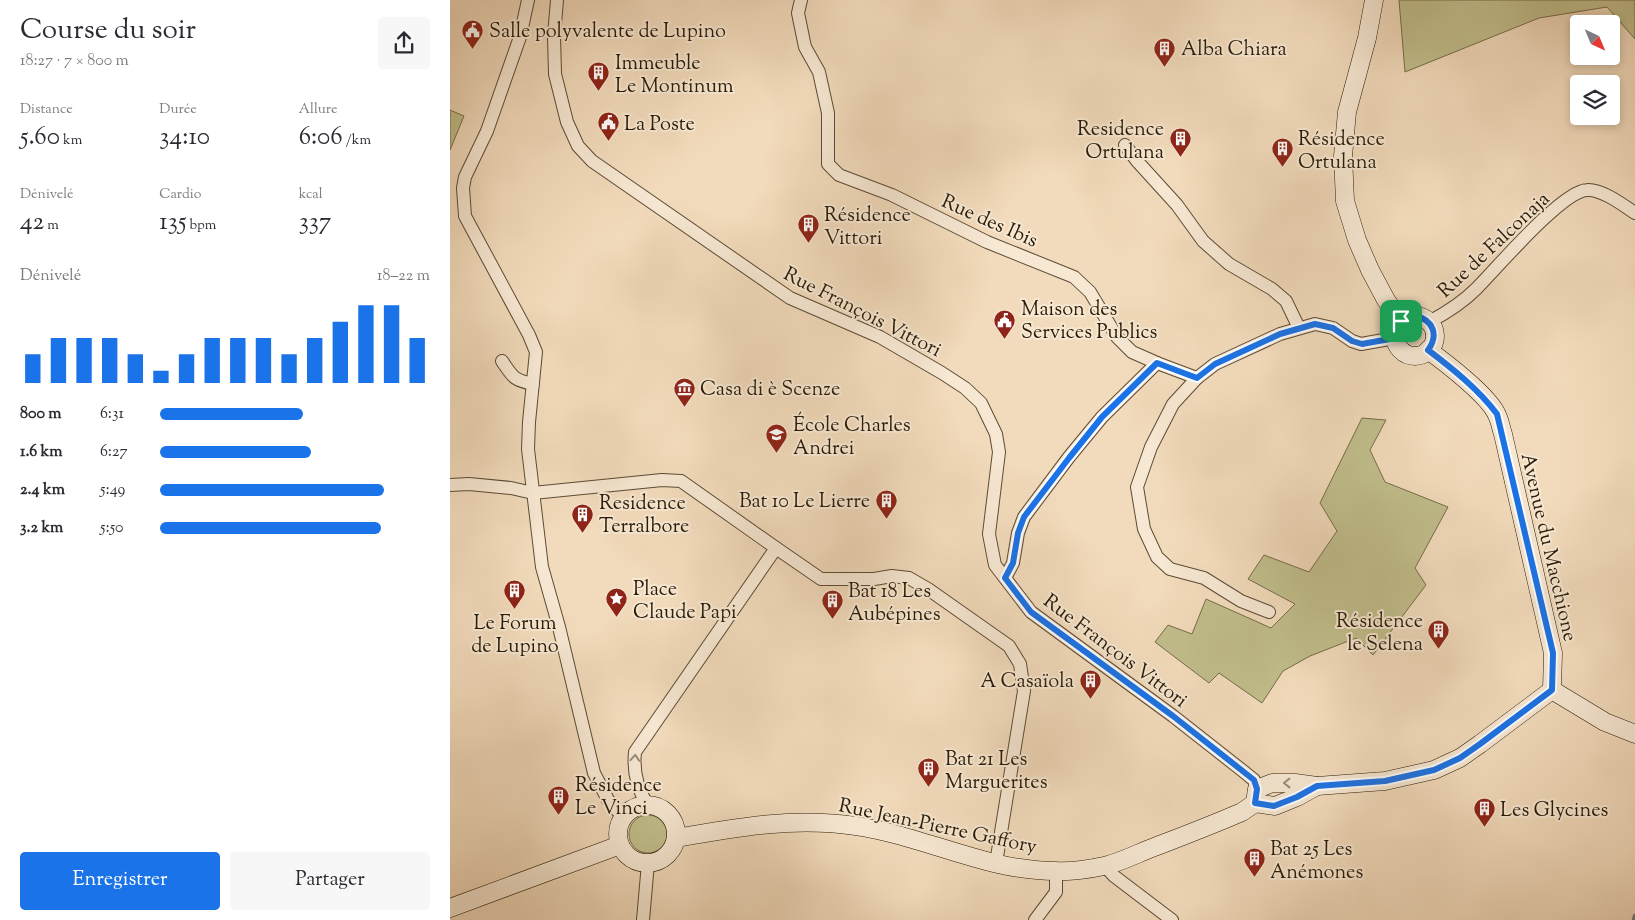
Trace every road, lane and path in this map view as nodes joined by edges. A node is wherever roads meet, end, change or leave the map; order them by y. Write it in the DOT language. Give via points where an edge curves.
graph roads {
  1 [pos="528,0"];
  2 [pos="557,0"];
  3 [pos="801,0"];
  4 [pos="1374,0"];
  5 [pos="1125,144"];
  6 [pos="1635,213"];
  7 [pos="1401,321"];
  8 [pos="1429,322"];
  9 [pos="1299,328"];
  10 [pos="1395,338"];
  11 [pos="1428,350"];
  12 [pos="502,360"];
  13 [pos="1157,363"];
  14 [pos="1197,378"];
  15 [pos="533,384"];
  16 [pos="450,485"];
  17 [pos="533,493"];
  18 [pos="776,548"];
  19 [pos="1005,578"];
  20 [pos="1268,612"];
  21 [pos="1552,690"];
  22 [pos="1635,734"];
  23 [pos="1256,796"];
  24 [pos="647,804"];
  25 [pos="624,817"];
  26 [pos="676,838"];
  27 [pos="620,845"];
  28 [pos="648,863"];
  29 [pos="996,864"];
  30 [pos="1105,866"];
  31 [pos="1056,872"];
  32 [pos="450,908"];
  33 [pos="643,920"];
  34 [pos="1035,920"];
  35 [pos="1172,920"];
  1 -- 15 [label="street" via="520,37 463,188 465,216 536,352"];
  2 -- 19 [label="street, Rue François Vittori" via="555,74 567,122 578,146 592,161 790,298 880,338 950,378 981,404 990,418 998,443 989,534 995,565"];
  3 -- 13 [label="street, Rue des Ibis" via="798,13 805,47 819,72 828,113 828,164 839,175 892,195 987,242 1074,277 1090,292 1117,338 1132,352"];
  4 -- 7 [label="main road" via="1347,112 1343,156 1345,201 1356,240 1370,270"];
  5 -- 9 [label="street" via="1177,205 1203,242 1229,264 1286,301"];
  6 -- 8 [label="street, Rue de Falconaja" via="1601,193 1587,190 1572,196 1534,227 1475,290"];
  7 -- 8 [label="main road" via="1416,316"];
  7 -- 10 [label="main road"];
  8 -- 11 [label="main road" via="1434,336"];
  9 -- 10 [label="street" via="1315,324 1333,328 1362,344"];
  9 -- 14 [label="street" via="1215,364"];
  10 -- 11 [label="main road" via="1406,354 1414,356"];
  11 -- 21 [label="main road, Avenue du Macchione" via="1486,399 1497,414 1553,653"];
  12 -- 15 [label="street" via="515,378"];
  13 -- 14 [label="street, Rue des Ibis"];
  13 -- 19 [label="street" via="1102,417 1024,517 1013,563"];
  14 -- 20 [label="street" via="1173,404 1151,447 1137,487 1144,529 1157,557 1170,569 1204,578 1241,601"];
  15 -- 17 [label="street" via="528,449"];
  16 -- 17 [label="street" via="511,488"];
  17 -- 18 [label="street" via="662,480 681,481"];
  17 -- 25 [label="street" via="542,567 594,773 608,800"];
  24 -- 18 [label="street, one-way" via="639,791 635,752"];
  18 -- 29 [label="street" via="821,580 909,578 1009,646 1020,664 1024,691"];
  19 -- 23 [label="street, Rue François Vittori" via="1031,612 1254,780"];
  21 -- 22 [label="main road" via="1605,722"];
  21 -- 23 [label="main road, Rue Jean-Pierre Gaffory" via="1460,758 1434,770 1385,781 1317,786 1272,783"];
  23 -- 30 [label="main road, Rue Jean-Pierre Gaffory" via="1242,812"];
  24 -- 25 [label="main road" via="630,810"];
  24 -- 26 [label="main road" via="655,805 670,815"];
  25 -- 27 [label="main road" via="619,826"];
  26 -- 28 [label="main road" via="667,856"];
  26 -- 29 [label="main road, Rue Jean-Pierre Gaffory" via="751,825 822,822 858,826 916,840"];
  27 -- 28 [label="main road" via="631,858"];
  27 -- 32 [label="main road"];
  28 -- 33 [label="street"];
  29 -- 31 [label="main road, Rue Jean-Pierre Gaffory"];
  30 -- 31 [label="main road, Rue Jean-Pierre Gaffory"];
  30 -- 35 [label="street"];
  31 -- 34 [label="street" via="1056,892"];
}
